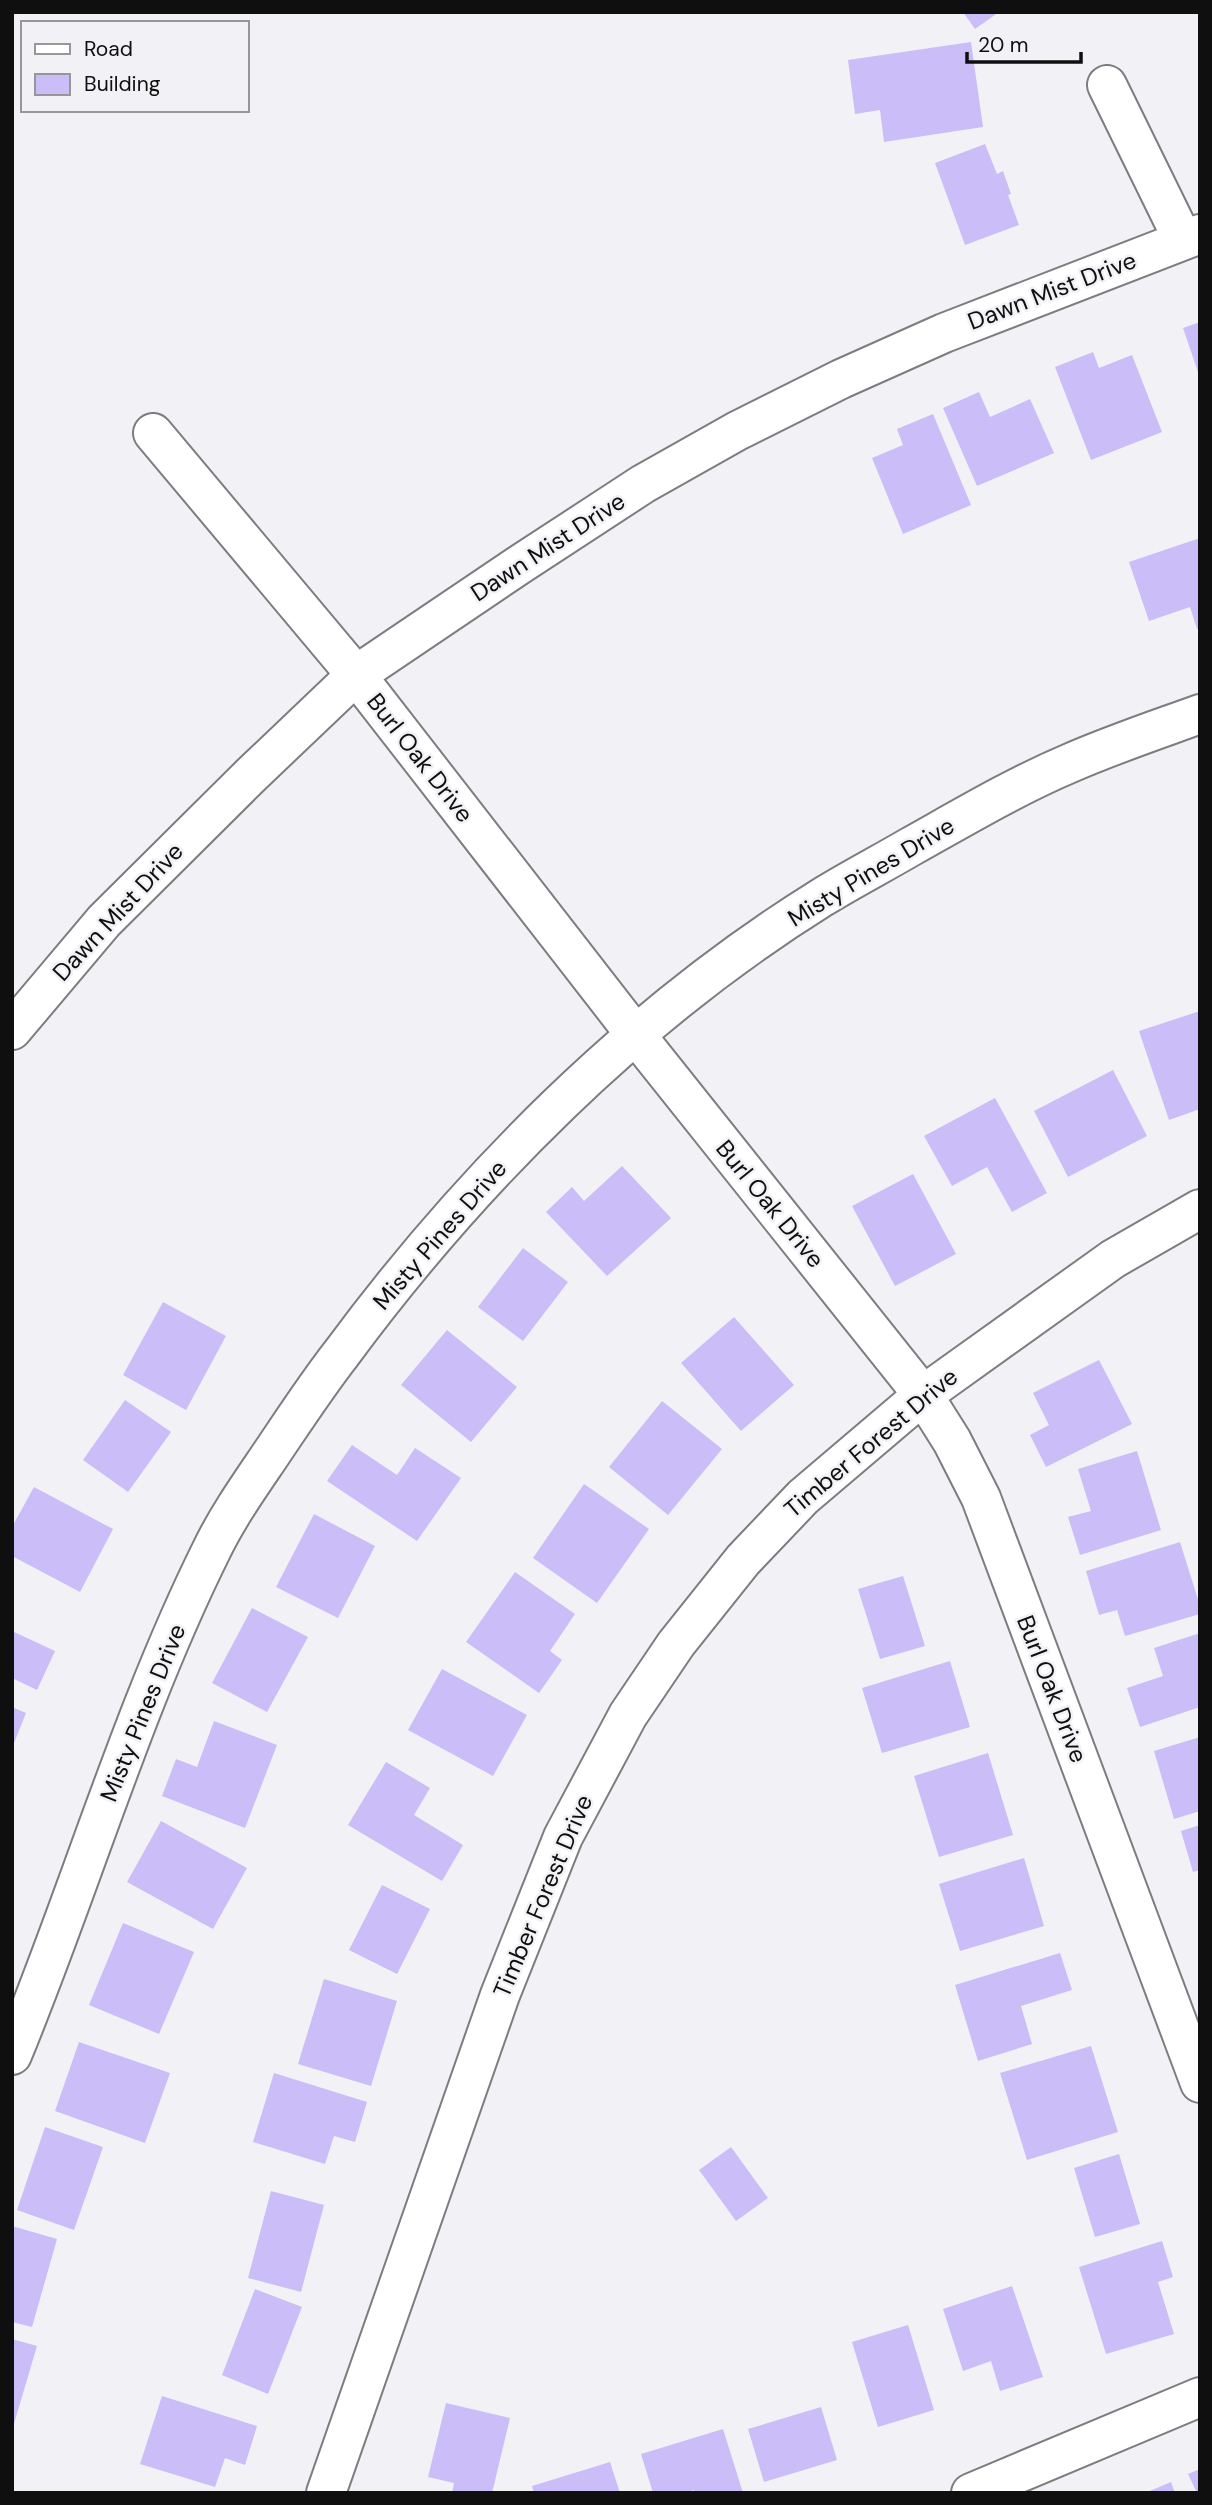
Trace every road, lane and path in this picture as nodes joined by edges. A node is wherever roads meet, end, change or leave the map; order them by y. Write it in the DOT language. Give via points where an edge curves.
graph roads {
  1 [pos="1107,85"];
  2 [pos="1191,237"];
  3 [pos="153,433"];
  4 [pos="356,675"];
  5 [pos="1200,714"];
  6 [pos="12,1030"];
  7 [pos="635,1034"];
  8 [pos="1200,1209"];
  9 [pos="923,1395"];
  10 [pos="12,2055"];
  11 [pos="1200,2083"];
  12 [pos="1200,2397"];
  13 [pos="326,2493"];
  14 [pos="971,2493"];
  1 -- 2 [label="street"];
  2 -- 4 [label="street, Dawn Mist Drive" via="944,333 737,430 643,484"];
  3 -- 4 [label="street, Burl Oak Drive"];
  4 -- 6 [label="street, Dawn Mist Drive" via="104,922"];
  4 -- 7 [label="street, Burl Oak Drive"];
  5 -- 7 [label="street, Misty Pines Drive" via="1063,766 925,838 821,898 742,951"];
  7 -- 9 [label="street, Burl Oak Drive"];
  7 -- 10 [label="street, Misty Pines Drive" via="469,1197 387,1291 246,1491 213,1546 160,1662"];
  8 -- 9 [label="street, Timber Forest Drive" via="1113,1259"];
  9 -- 11 [label="street, Burl Oak Drive" via="981,1498"];
  9 -- 13 [label="street, Timber Forest Drive" via="803,1497 743,1560 676,1644 628,1715 563,1837 505,1983"];
  12 -- 14 [label="street"];
}
